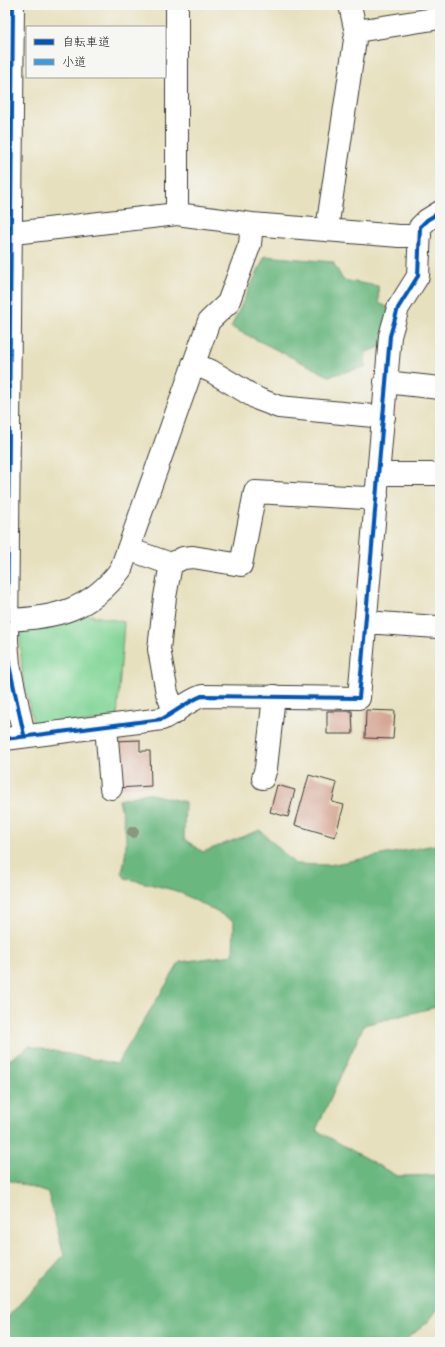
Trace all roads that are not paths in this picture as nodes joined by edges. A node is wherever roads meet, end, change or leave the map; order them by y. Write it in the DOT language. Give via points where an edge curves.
graph roads {
  1 [pos="13,5"];
  2 [pos="177,5"];
  3 [pos="350,5"];
  4 [pos="431,15"];
  5 [pos="356,33"];
  6 [pos="440,212"];
  7 [pos="177,214"];
  8 [pos="252,224"];
  9 [pos="327,229"];
  10 [pos="7,234"];
  11 [pos="420,236"];
  12 [pos="8,364"];
  13 [pos="193,364"];
  14 [pos="385,382"];
  15 [pos="440,388"];
  16 [pos="384,417"];
  17 [pos="379,474"];
  18 [pos="440,474"];
  19 [pos="377,495"];
  20 [pos="128,549"];
  21 [pos="171,564"];
  22 [pos="7,607"];
  23 [pos="365,622"];
  24 [pos="437,627"];
  25 [pos="274,696"];
  26 [pos="175,713"];
  27 [pos="106,726"];
  28 [pos="14,737"];
  29 [pos="263,778"];
  30 [pos="111,788"];
  1 -- 10 [label="street"];
  2 -- 7 [label="street"];
  3 -- 5 [label="street"];
  4 -- 5 [label="street"];
  5 -- 9 [label="street"];
  6 -- 11 [label="street" via="420,227"];
  7 -- 8 [label="street"];
  7 -- 10 [label="street"];
  8 -- 9 [label="street"];
  8 -- 13 [label="street" via="250,244 228,303 209,321"];
  9 -- 11 [label="street"];
  10 -- 12 [label="street"];
  11 -- 14 [label="street" via="418,276 404,297 393,321"];
  12 -- 22 [label="street"];
  13 -- 16 [label="street" via="280,407"];
  13 -- 20 [label="street"];
  14 -- 15 [label="street"];
  14 -- 16 [label="street"];
  16 -- 17 [label="street"];
  17 -- 18 [label="street"];
  17 -- 19 [label="street"];
  19 -- 21 [label="street" via="366,498 255,492 242,564 193,557 183,558"];
  19 -- 23 [label="street"];
  20 -- 21 [label="street"];
  20 -- 22 [label="street" via="117,574 92,600 61,612 30,619"];
  21 -- 26 [label="street" via="159,649 167,693"];
  22 -- 28 [label="street"];
  23 -- 24 [label="street"];
  23 -- 25 [label="street" via="359,698"];
  25 -- 26 [label="street" via="202,696 193,699"];
  25 -- 29 [label="street"];
  26 -- 27 [label="street" via="162,719"];
  27 -- 28 [label="street"];
  27 -- 30 [label="street"];
}
